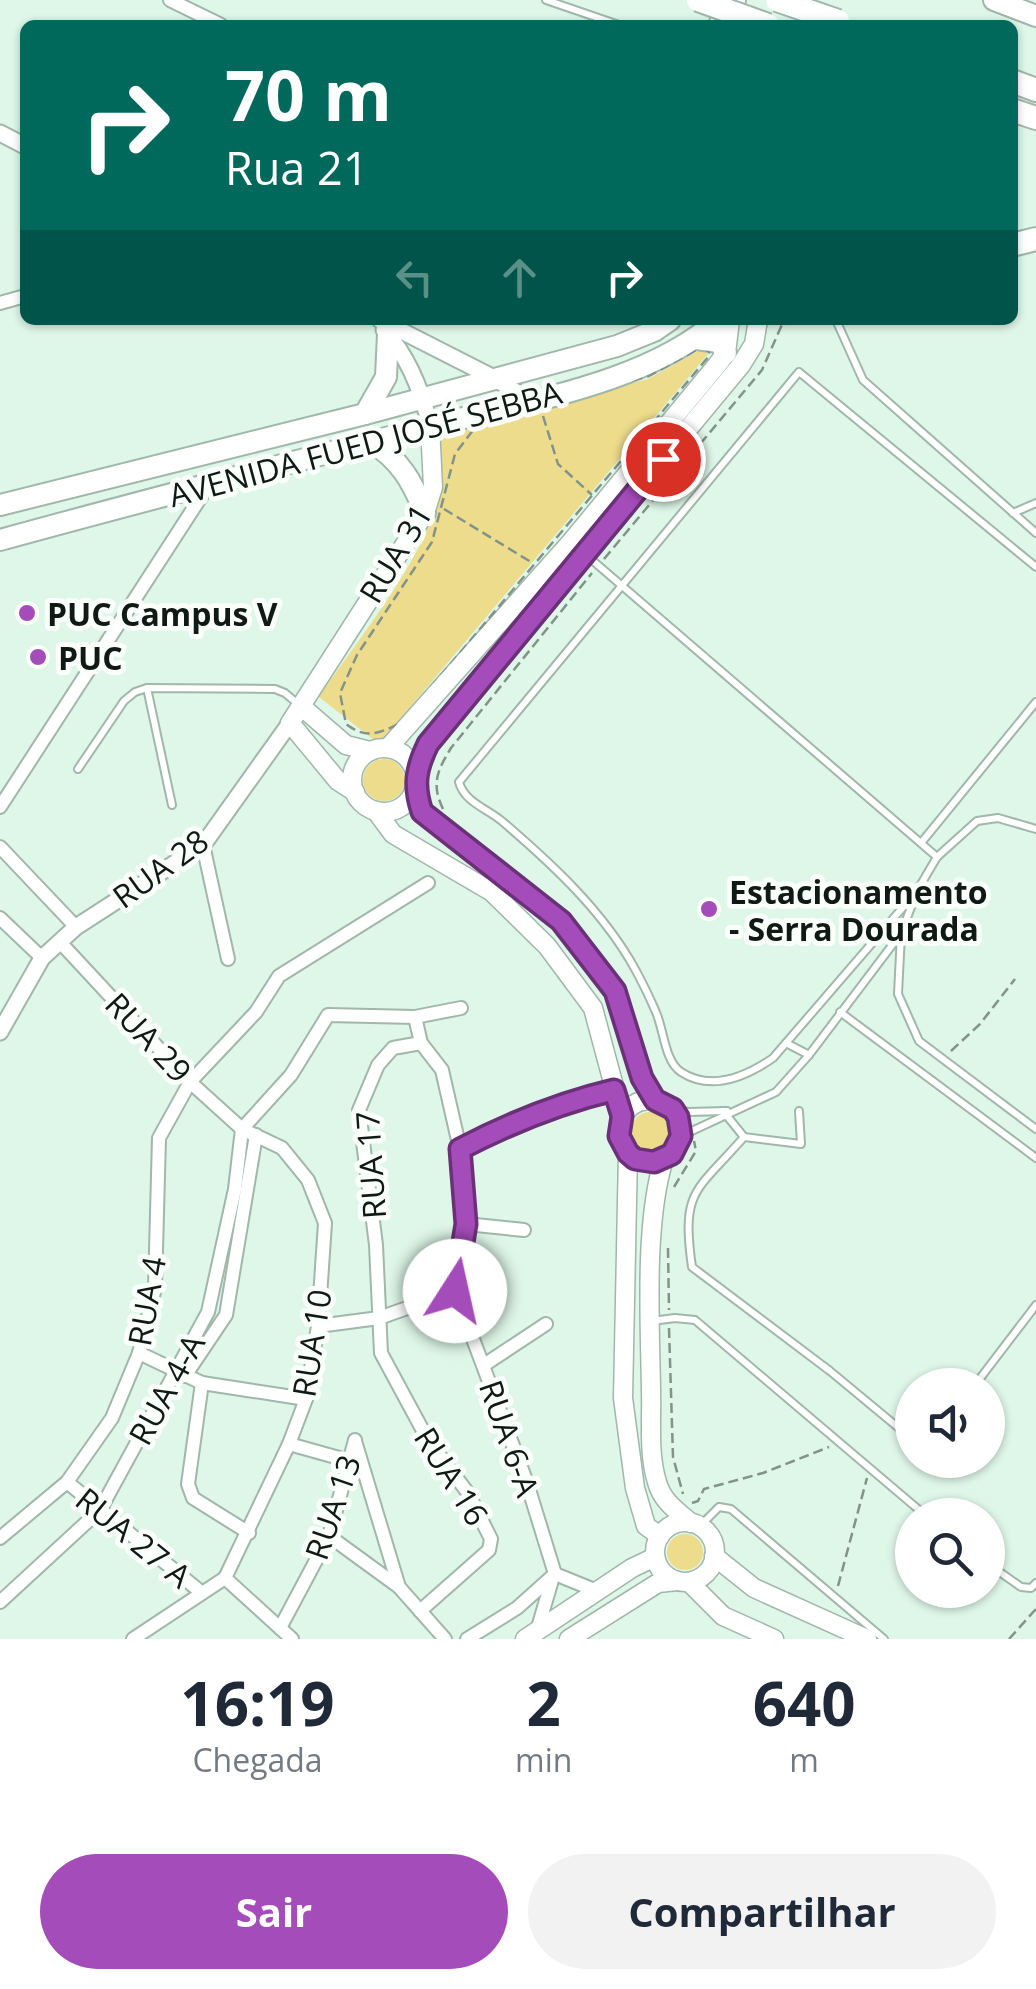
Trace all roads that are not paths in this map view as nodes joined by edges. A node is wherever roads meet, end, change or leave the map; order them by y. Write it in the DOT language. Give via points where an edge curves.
graph roads {
  1 [pos="170,0"];
  2 [pos="546,0"];
  3 [pos="698,0"];
  4 [pos="777,0"];
  5 [pos="994,0"];
  6 [pos="590,15"];
  7 [pos="1036,16"];
  8 [pos="211,20"];
  9 [pos="588,20"];
  10 [pos="604,20"];
  11 [pos="755,20"];
  12 [pos="835,20"];
  13 [pos="381,325"];
  14 [pos="663,325"];
  15 [pos="712,325"];
  16 [pos="729,325"];
  17 [pos="757,325"];
  18 [pos="841,325"];
  19 [pos="696,339"];
  20 [pos="726,353"];
  21 [pos="494,378"];
  22 [pos="424,399"];
  23 [pos="537,403"];
  24 [pos="365,414"];
  25 [pos="430,426"];
  26 [pos="371,442"];
  27 [pos="210,483"];
  28 [pos="1036,503"];
  29 [pos="0,505"];
  30 [pos="432,508"];
  31 [pos="1013,513"];
  32 [pos="1036,533"];
  33 [pos="0,540"];
  34 [pos="584,554"];
  35 [pos="1036,567"];
  36 [pos="620,586"];
  37 [pos="147,688"];
  38 [pos="1036,702"];
  39 [pos="296,715"];
  40 [pos="379,749"];
  41 [pos="78,769"];
  42 [pos="415,781"];
  43 [pos="355,792"];
  44 [pos="0,805"];
  45 [pos="172,805"];
  46 [pos="376,810"];
  47 [pos="1036,829"];
  48 [pos="920,842"];
  49 [pos="203,846"];
  50 [pos="0,847"];
  51 [pos="937,856"];
  52 [pos="428,883"];
  53 [pos="917,891"];
  54 [pos="0,918"];
  55 [pos="76,927"];
  56 [pos="900,934"];
  57 [pos="59,941"];
  58 [pos="42,958"];
  59 [pos="228,958"];
  60 [pos="461,1008"];
  61 [pos="840,1012"];
  62 [pos="416,1017"];
  63 [pos="0,1032"];
  64 [pos="786,1043"];
  65 [pos="420,1044"];
  66 [pos="809,1056"];
  67 [pos="190,1082"];
  68 [pos="614,1090"];
  69 [pos="655,1100"];
  70 [pos="673,1109"];
  71 [pos="800,1111"];
  72 [pos="724,1113"];
  73 [pos="622,1116"];
  74 [pos="1036,1129"];
  75 [pos="249,1132"];
  76 [pos="687,1133"];
  77 [pos="744,1137"];
  78 [pos="460,1149"];
  79 [pos="628,1153"];
  80 [pos="1036,1158"];
  81 [pos="664,1159"];
  82 [pos="466,1224"];
  83 [pos="524,1230"];
  84 [pos="455,1291"];
  85 [pos="1036,1305"];
  86 [pos="378,1318"];
  87 [pos="660,1320"];
  88 [pos="546,1324"];
  89 [pos="318,1326"];
  90 [pos="139,1353"];
  91 [pos="484,1364"];
  92 [pos="988,1368"];
  93 [pos="180,1373"];
  94 [pos="202,1383"];
  95 [pos="306,1400"];
  96 [pos="895,1426"];
  97 [pos="289,1444"];
  98 [pos="350,1460"];
  99 [pos="67,1482"];
  100 [pos="905,1498"];
  101 [pos="100,1510"];
  102 [pos="696,1519"];
  103 [pos="249,1533"];
  104 [pos="329,1536"];
  105 [pos="660,1536"];
  106 [pos="0,1538"];
  107 [pos="714,1556"];
  108 [pos="655,1557"];
  109 [pos="555,1574"];
  110 [pos="1005,1575"];
  111 [pos="225,1578"];
  112 [pos="683,1582"];
  113 [pos="1036,1583"];
  114 [pos="400,1587"];
  115 [pos="597,1591"];
  116 [pos="202,1593"];
  117 [pos="0,1602"];
  118 [pos="420,1612"];
  119 [pos="280,1628"];
  120 [pos="531,1635"];
  121 [pos="133,1639"];
  122 [pos="292,1639"];
  123 [pos="444,1639"];
  124 [pos="467,1639"];
  125 [pos="570,1639"];
  126 [pos="774,1639"];
  127 [pos="867,1639"];
  128 [pos="884,1639"];
  1 -- 8 [label="street"];
  2 -- 6 [label="lane"];
  3 -- 11 [label="highway, bridge"];
  4 -- 12 [label="highway, bridge"];
  5 -- 7 [label="main road"];
  6 -- 9 [label="lane"];
  6 -- 10 [label="lane"];
  13 -- 21 [label="street"];
  13 -- 22 [label="street, RUA 31"];
  13 -- 24 [label="main road" via="386,377"];
  14 -- 21 [label="main road, AVENIDA FUED JOSÉ SEBBA" via="617,346"];
  15 -- 19 [label="main road, AVENIDA FUED JOSÉ SEBBA"];
  16 -- 20 [label="main road"];
  17 -- 34 [label="main road" via="741,365"];
  18 -- 31 [label="lane" via="863,380"];
  19 -- 20 [label="main road" via="719,342"];
  19 -- 23 [label="main road, AVENIDA FUED JOSÉ SEBBA" via="663,359"];
  20 -- 34 [label="main road" via="598,499"];
  21 -- 22 [label="main road, AVENIDA FUED JOSÉ SEBBA"];
  21 -- 23 [label="street"];
  22 -- 24 [label="main road, AVENIDA FUED JOSÉ SEBBA"];
  22 -- 25 [label="street, RUA 31"];
  23 -- 25 [label="main road, AVENIDA FUED JOSÉ SEBBA"];
  24 -- 29 [label="main road, AVENIDA FUED JOSÉ SEBBA"];
  25 -- 26 [label="main road, AVENIDA FUED JOSÉ SEBBA"];
  25 -- 30 [label="main road, RUA 31"];
  26 -- 27 [label="main road, AVENIDA FUED JOSÉ SEBBA"];
  26 -- 30 [label="main road" via="398,463"];
  27 -- 33 [label="main road, AVENIDA FUED JOSÉ SEBBA"];
  27 -- 44 [label="street"];
  28 -- 31 [label="lane"];
  30 -- 39 [label="main road, RUA 31"];
  31 -- 32 [label="lane"];
  34 -- 36 [label="lane"];
  34 -- 40 [label="main road" via="539,568"];
  34 -- 42 [label="main road" via="428,744"];
  35 -- 36 [label="lane" via="799,372"];
  36 -- 48 [label="lane"];
  36 -- 64 [label="lane" via="463,775 461,790 562,874 608,932 651,1001 679,1071 711,1082 734,1078 764,1064"];
  37 -- 39 [label="lane" via="274,690 285,693"];
  37 -- 41 [label="lane" via="124,701"];
  37 -- 45 [label="lane"];
  38 -- 48 [label="lane"];
  39 -- 40 [label="main road" via="346,746"];
  39 -- 43 [label="main road" via="338,782"];
  39 -- 49 [label="street, RUA 28"];
  40 -- 42 [label="main road" via="406,755"];
  40 -- 43 [label="main road" via="356,764"];
  42 -- 46 [label="main road" via="410,799 395,810"];
  42 -- 69 [label="main road" via="422,812 561,921 615,991"];
  43 -- 46 [label="main road"];
  46 -- 68 [label="main road" via="393,834 492,892 547,946 593,1008"];
  47 -- 51 [label="lane" via="998,818 977,821"];
  48 -- 51 [label="lane"];
  49 -- 55 [label="street, RUA 28"];
  49 -- 59 [label="street"];
  50 -- 55 [label="street"];
  51 -- 53 [label="lane"];
  52 -- 67 [label="street" via="279,976 256,1012"];
  53 -- 56 [label="lane"];
  53 -- 64 [label="lane"];
  54 -- 58 [label="street"];
  55 -- 57 [label="street, RUA 28"];
  56 -- 61 [label="lane"];
  56 -- 74 [label="lane" via="898,994 919,1041"];
  57 -- 58 [label="street, RUA 28"];
  57 -- 67 [label="street, RUA 29"];
  58 -- 63 [label="street, RUA 28"];
  60 -- 62 [label="street"];
  61 -- 66 [label="lane"];
  61 -- 80 [label="lane"];
  62 -- 65 [label="street"];
  62 -- 75 [label="street" via="328,1015"];
  64 -- 66 [label="lane"];
  65 -- 78 [label="street" via="442,1070"];
  65 -- 86 [label="street, RUA 17" via="393,1048 378,1064 359,1110"];
  66 -- 72 [label="lane" via="776,1092"];
  67 -- 75 [label="street, RUA 29"];
  67 -- 90 [label="street, RUA 4" via="159,1138 155,1288"];
  68 -- 73 [label="main road"];
  68 -- 78 [label="street" via="570,1100"];
  69 -- 70 [label="main road"];
  69 -- 73 [label="main road" via="636,1103"];
  70 -- 72 [label="lane"];
  70 -- 76 [label="main road"];
  71 -- 77 [label="lane" via="800,1144"];
  72 -- 76 [label="lane"];
  72 -- 77 [label="lane"];
  73 -- 79 [label="main road" via="619,1136"];
  75 -- 89 [label="street, RUA 10" via="282,1148 308,1180 325,1223"];
  75 -- 93 [label="street, RUA 4-A" via="208,1312"];
  76 -- 81 [label="main road"];
  77 -- 96 [label="lane" via="690,1200 692,1267"];
  78 -- 82 [label="street"];
  79 -- 81 [label="main road" via="644,1162"];
  79 -- 105 [label="main road" via="623,1398 635,1488 646,1526"];
  81 -- 87 [label="main road" via="655,1187"];
  82 -- 83 [label="street"];
  82 -- 84 [label="street"];
  84 -- 86 [label="street"];
  84 -- 91 [label="street, RUA 6-A"];
  85 -- 92 [label="lane"];
  86 -- 89 [label="street"];
  86 -- 118 [label="street, RUA 16" via="381,1353 491,1538 489,1550"];
  87 -- 100 [label="lane" via="695,1320"];
  87 -- 102 [label="main road" via="652,1458 670,1506"];
  88 -- 91 [label="street"];
  89 -- 95 [label="street, RUA 10"];
  90 -- 93 [label="street"];
  90 -- 99 [label="street, RUA 4" via="112,1418"];
  91 -- 109 [label="street, RUA 6-A"];
  93 -- 94 [label="street"];
  93 -- 101 [label="street, RUA 4-A"];
  94 -- 95 [label="street"];
  94 -- 103 [label="street" via="188,1484 192,1498"];
  95 -- 97 [label="street, RUA 10"];
  97 -- 98 [label="street"];
  97 -- 103 [label="street, RUA 10"];
  98 -- 104 [label="street, RUA 13"];
  98 -- 114 [label="street, RUA 13" via="355,1440"];
  99 -- 101 [label="street, RUA 27 A"];
  99 -- 106 [label="street, RUA 4"];
  101 -- 116 [label="street, RUA 27 A"];
  101 -- 117 [label="street, RUA 4-A"];
  102 -- 105 [label="main road"];
  102 -- 107 [label="main road" via="712,1539"];
  102 -- 128 [label="lane" via="731,1509"];
  103 -- 111 [label="street, RUA 10"];
  104 -- 114 [label="street"];
  104 -- 119 [label="street, RUA 13"];
  105 -- 108 [label="main road"];
  107 -- 112 [label="main road" via="706,1573"];
  107 -- 127 [label="main road" via="754,1588"];
  108 -- 112 [label="main road" via="662,1572"];
  108 -- 115 [label="main road"];
  109 -- 115 [label="street"];
  109 -- 120 [label="street"];
  109 -- 124 [label="street"];
  110 -- 113 [label="lane" via="1021,1586"];
  111 -- 116 [label="street"];
  111 -- 119 [label="street"];
  112 -- 125 [label="main road" via="658,1583"];
  112 -- 126 [label="main road" via="723,1616"];
  114 -- 118 [label="street"];
  115 -- 120 [label="main road"];
  116 -- 121 [label="street"];
  118 -- 123 [label="street"];
  119 -- 122 [label="street"];
}
